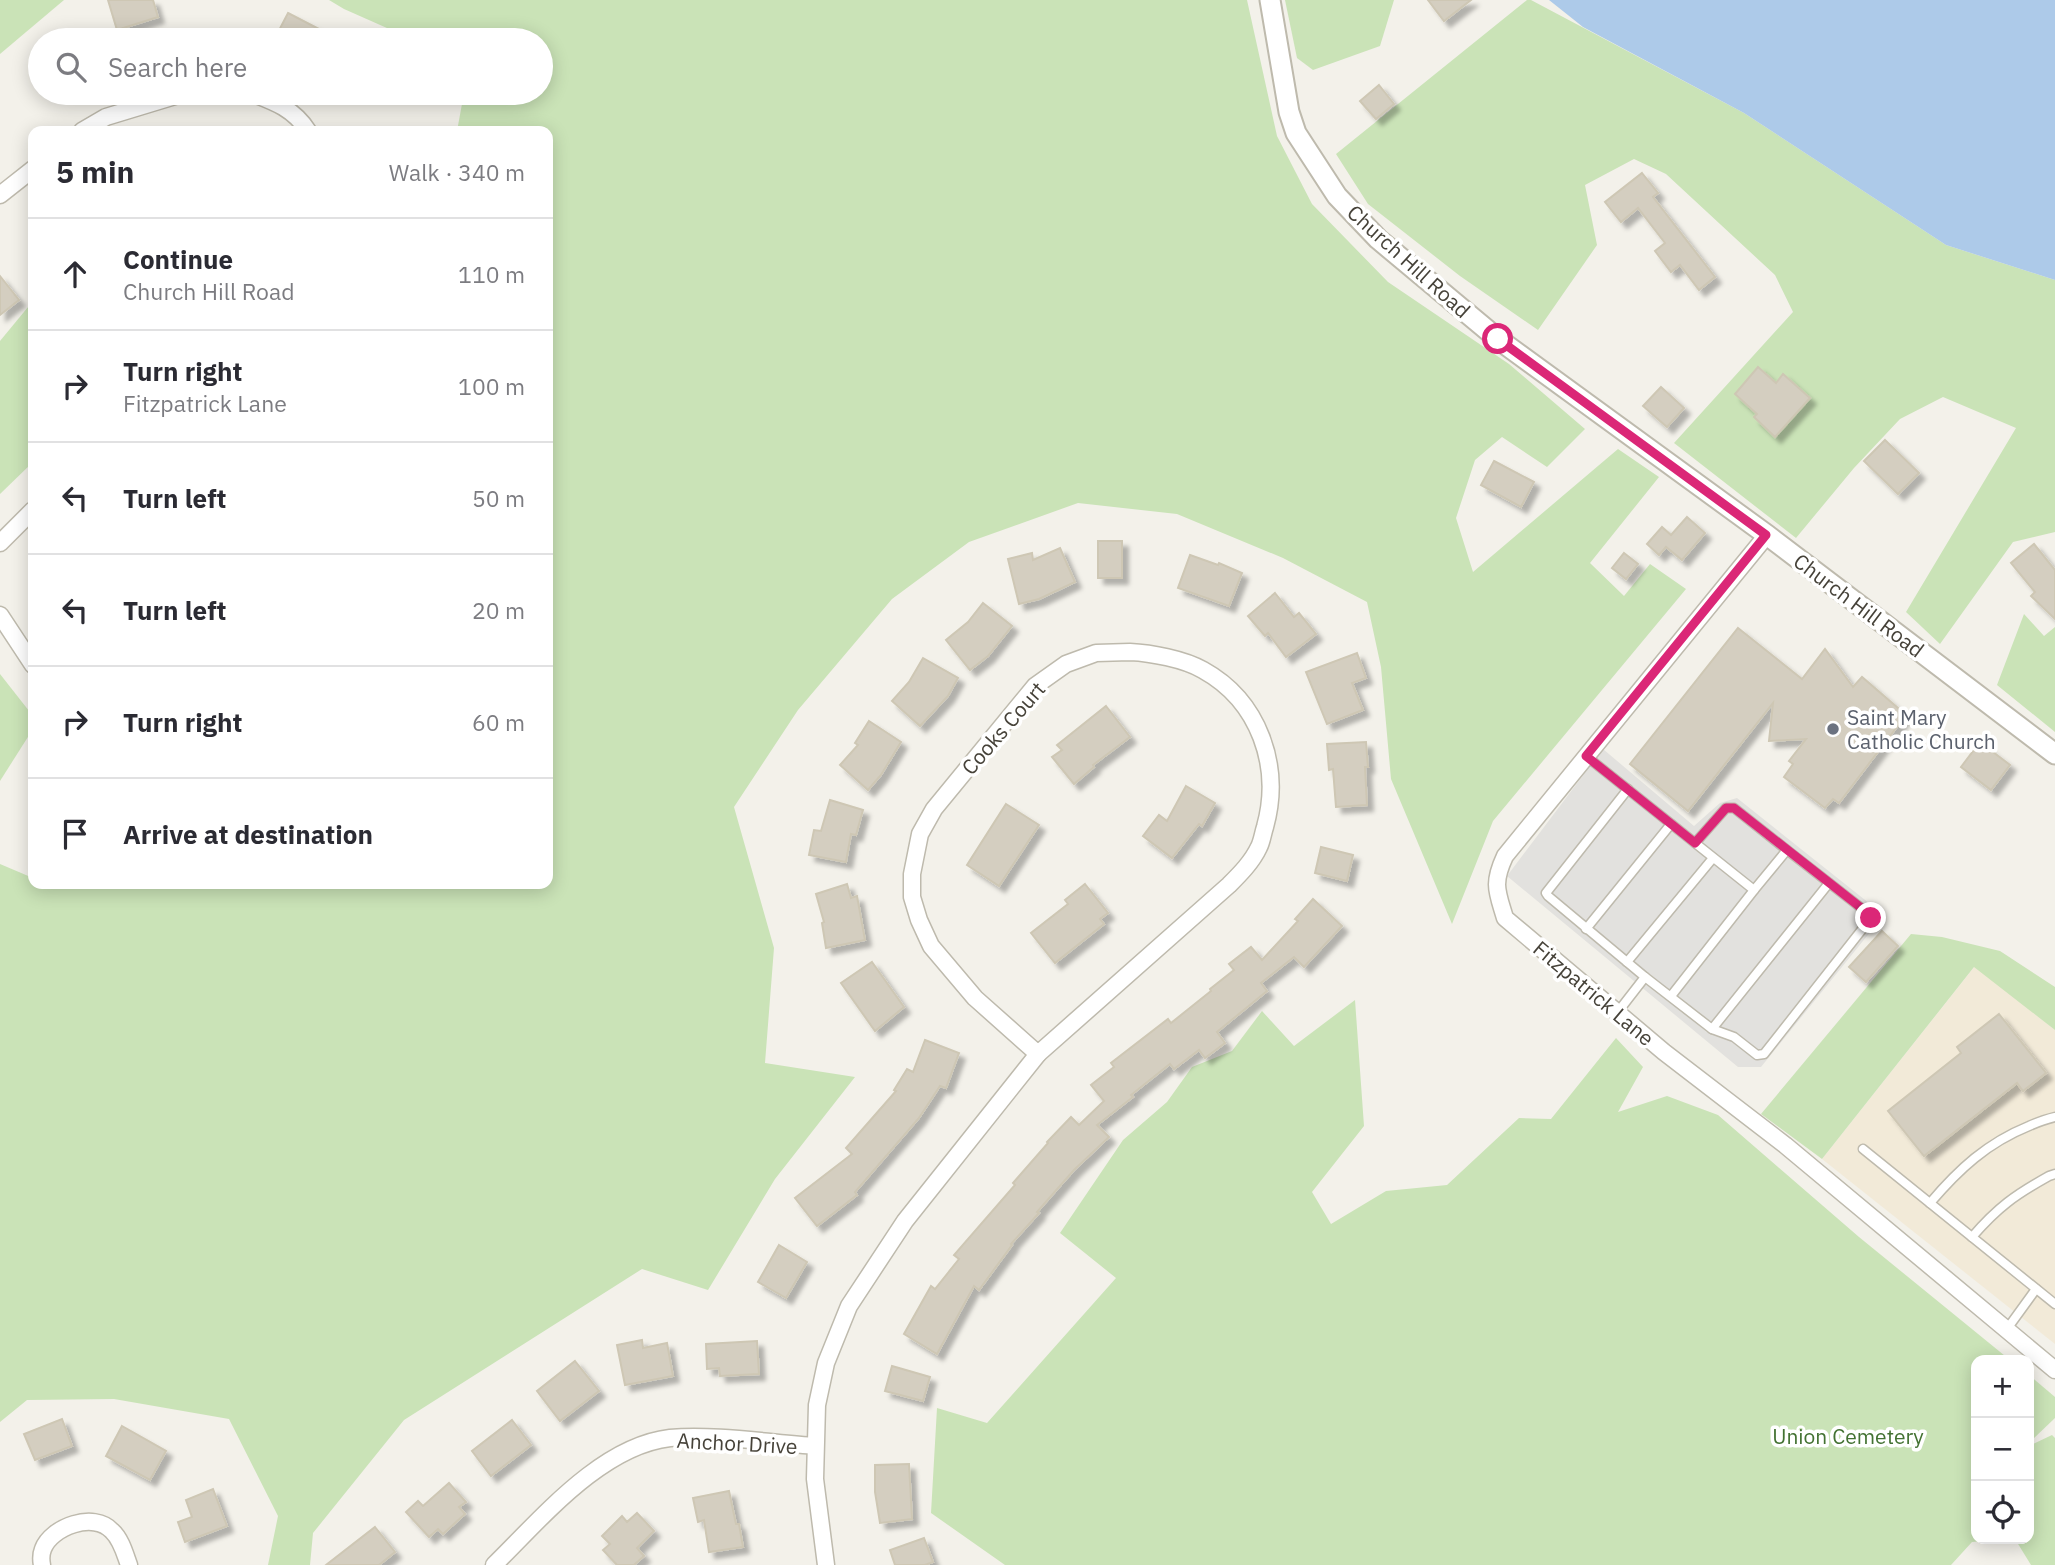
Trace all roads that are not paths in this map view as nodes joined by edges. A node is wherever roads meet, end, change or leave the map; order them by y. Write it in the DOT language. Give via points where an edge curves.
graph roads {
  1 [pos="1270,0"];
  2 [pos="146,105"];
  3 [pos="282,105"];
  4 [pos="91,126"];
  5 [pos="305,126"];
  6 [pos="28,173"];
  7 [pos="0,195"];
  8 [pos="28,515"];
  9 [pos="1766,535"];
  10 [pos="0,543"];
  11 [pos="0,615"];
  12 [pos="28,657"];
  13 [pos="2055,754"];
  14 [pos="1586,756"];
  15 [pos="1628,789"];
  16 [pos="1671,824"];
  17 [pos="1695,843"];
  18 [pos="1787,850"];
  19 [pos="1713,858"];
  20 [pos="1829,883"];
  21 [pos="1754,890"];
  22 [pos="1586,929"];
  23 [pos="1627,962"];
  24 [pos="1645,977"];
  25 [pos="1671,996"];
  26 [pos="1617,1013"];
  27 [pos="1712,1029"];
  28 [pos="1038,1054"];
  29 [pos="2055,1117"];
  30 [pos="1863,1149"];
  31 [pos="2055,1174"];
  32 [pos="1930,1203"];
  33 [pos="1972,1237"];
  34 [pos="2036,1289"];
  35 [pos="2055,1304"];
  36 [pos="2007,1329"];
  37 [pos="2055,1370"];
  38 [pos="815,1446"];
  39 [pos="42,1565"];
  40 [pos="129,1565"];
  41 [pos="495,1565"];
  42 [pos="826,1565"];
  1 -- 9 [label="street, Church Hill Road" via="1296,133 1337,196 1378,239 1498,339"];
  2 -- 4 [label="street"];
  3 -- 5 [label="street"];
  6 -- 7 [label="street"];
  8 -- 10 [label="street"];
  9 -- 13 [label="street, Church Hill Road"];
  9 -- 14 [label="street, Fitzpatrick Lane"];
  11 -- 12 [label="street"];
  14 -- 15 [label="lane"];
  14 -- 26 [label="street, Fitzpatrick Lane" via="1505,856 1495,885 1505,918"];
  15 -- 16 [label="lane"];
  15 -- 22 [label="lane" via="1546,893"];
  16 -- 17 [label="lane"];
  16 -- 22 [label="lane"];
  17 -- 18 [label="lane" via="1721,812 1731,807"];
  17 -- 19 [label="lane"];
  18 -- 20 [label="lane"];
  18 -- 21 [label="lane"];
  19 -- 21 [label="lane"];
  19 -- 23 [label="lane"];
  20 -- 27 [label="lane"];
  20 -- 27 [label="lane" via="1871,918 1764,1054 1757,1055 1734,1037"];
  21 -- 25 [label="lane"];
  22 -- 23 [label="lane"];
  23 -- 24 [label="lane"];
  24 -- 25 [label="lane"];
  24 -- 26 [label="lane"];
  25 -- 27 [label="lane"];
  26 -- 36 [label="street, Fitzpatrick Lane"];
  28 -- 28 [label="street, Cooks Court" via="1229,885 1259,847 1270,807 1267,751 1246,706 1201,669 1152,653 1130,652 1096,653 1066,664 1035,686 934,809 920,834 912,897 931,946 975,998"];
  28 -- 38 [label="street, Cooks Court" via="905,1221 849,1306 827,1363 817,1405"];
  29 -- 32 [label="lane" via="2008,1135 1980,1152"];
  30 -- 32 [label="lane"];
  31 -- 33 [label="lane" via="1993,1213"];
  32 -- 33 [label="lane"];
  33 -- 34 [label="lane"];
  34 -- 35 [label="lane"];
  34 -- 36 [label="lane"];
  36 -- 37 [label="street, Fitzpatrick Lane"];
  38 -- 41 [label="street, Anchor Drive" via="669,1438 641,1446 602,1465 574,1487"];
  38 -- 42 [label="street, Cooks Court"];
  39 -- 40 [label="street" via="48,1540 82,1521 94,1521 113,1531"];
}
